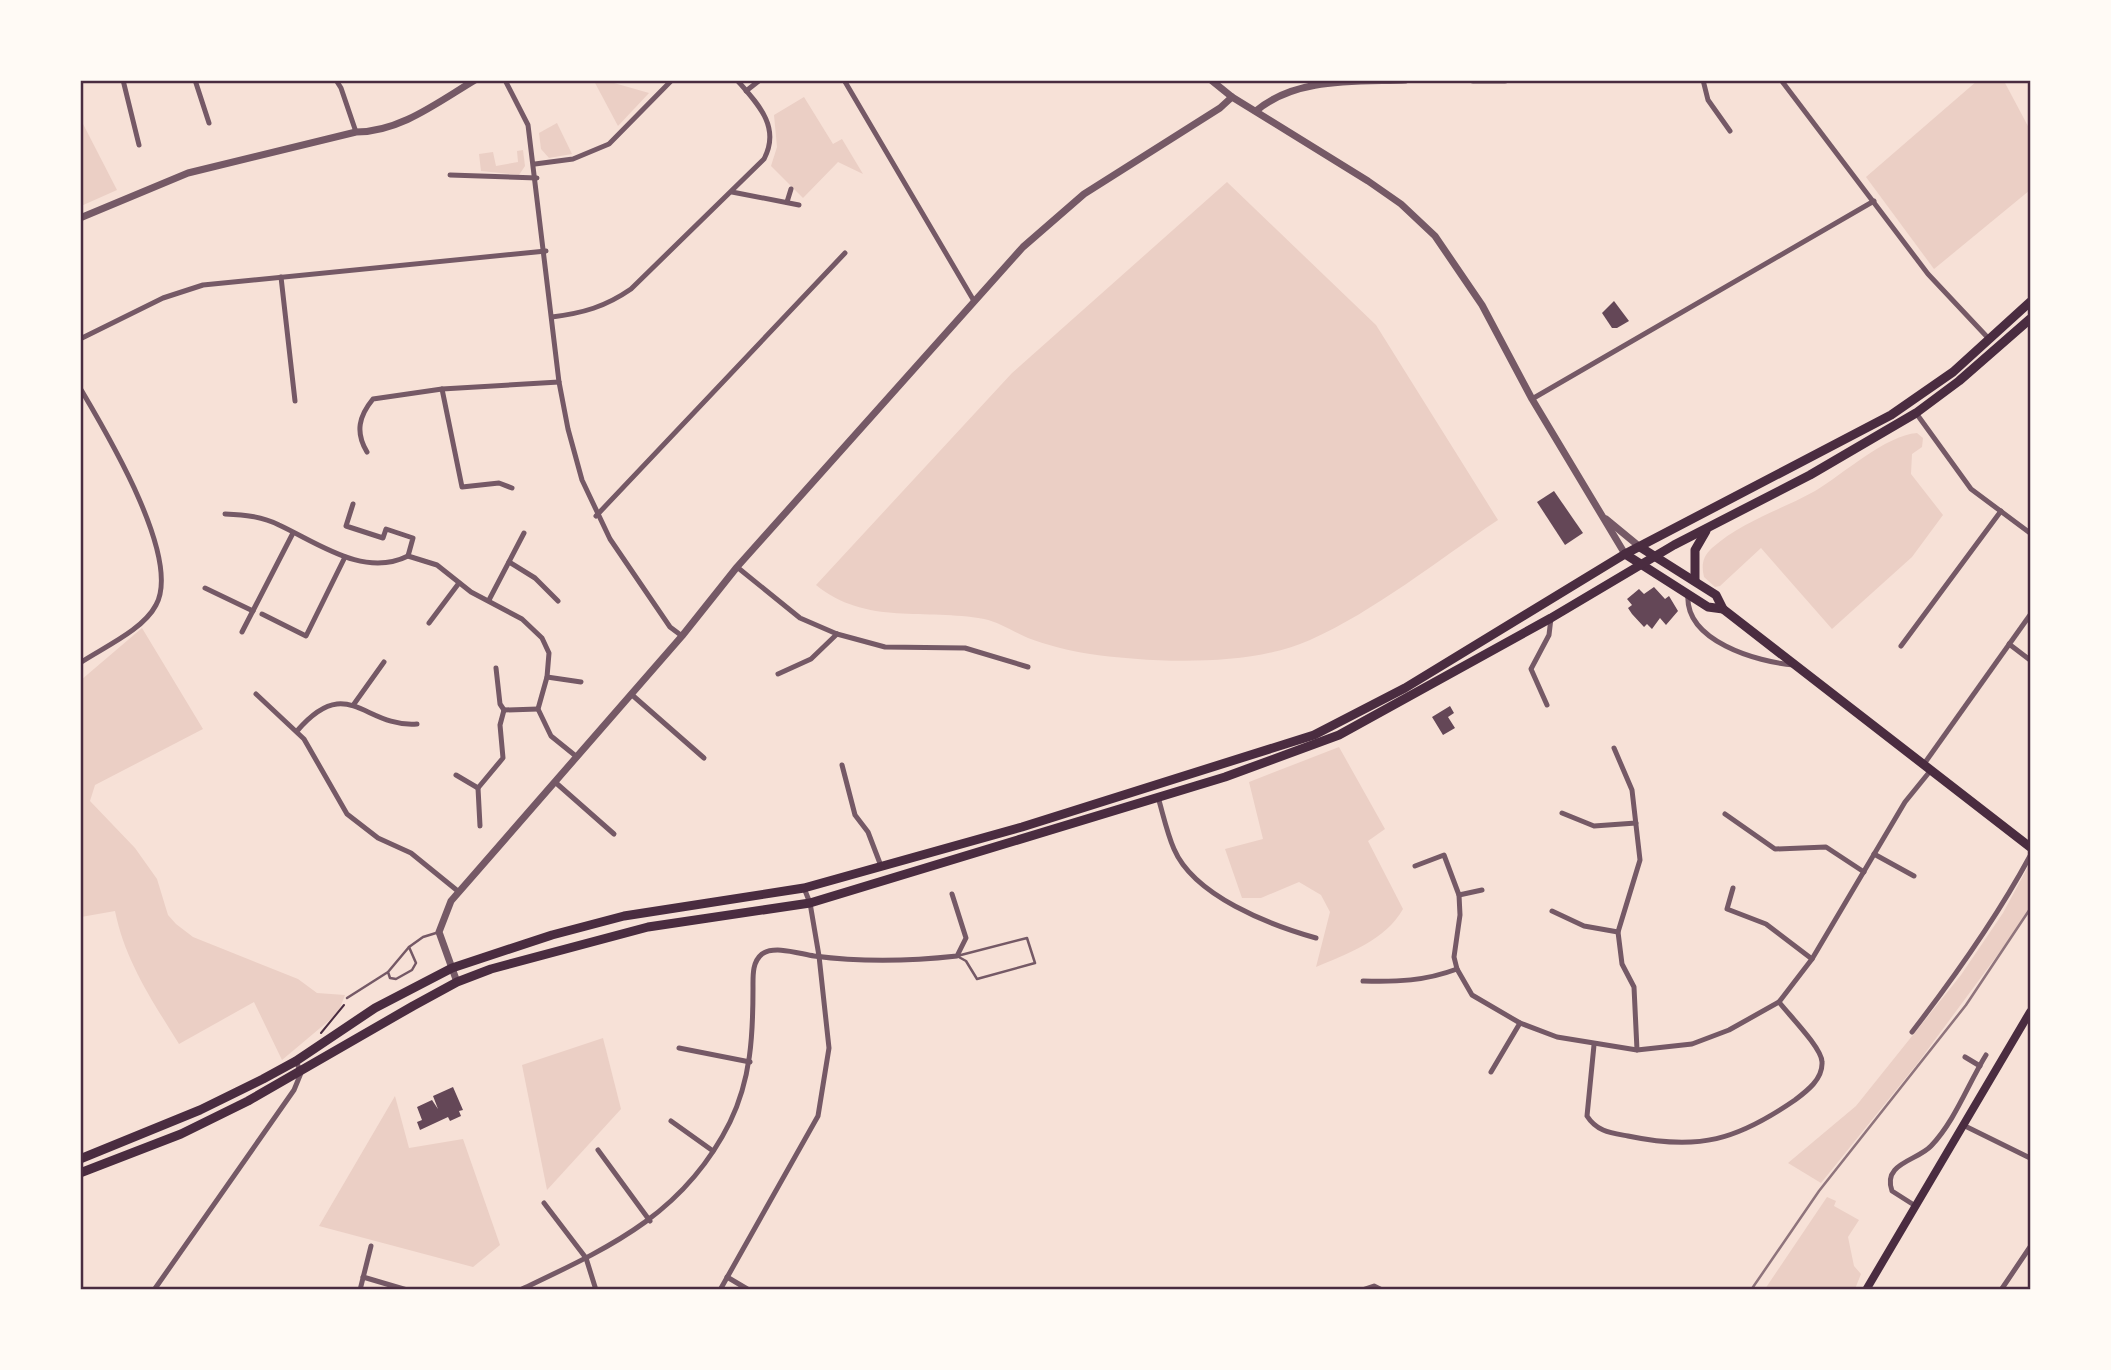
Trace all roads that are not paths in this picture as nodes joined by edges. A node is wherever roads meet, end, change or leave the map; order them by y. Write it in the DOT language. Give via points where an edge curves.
graph roads {
  1 [pos="122,80"];
  2 [pos="195,80"];
  3 [pos="336,80"];
  4 [pos="475,80"];
  5 [pos="505,80"];
  6 [pos="672,80"];
  7 [pos="737,80"];
  8 [pos="760,80"];
  9 [pos="844,80"];
  10 [pos="1211,80"];
  11 [pos="1406,80"];
  12 [pos="1473,80"];
  13 [pos="1505,80"];
  14 [pos="1703,80"];
  15 [pos="1781,80"];
  16 [pos="746,91"];
  17 [pos="1231,97"];
  18 [pos="1255,111"];
  19 [pos="209,123"];
  20 [pos="1730,131"];
  21 [pos="356,132"];
  22 [pos="139,145"];
  23 [pos="535,164"];
  24 [pos="450,175"];
  25 [pos="537,178"];
  26 [pos="791,189"];
  27 [pos="732,192"];
  28 [pos="1874,201"];
  29 [pos="787,202"];
  30 [pos="799,205"];
  31 [pos="80,218"];
  32 [pos="545,251"];
  33 [pos="845,253"];
  34 [pos="281,277"];
  35 [pos="974,301"];
  36 [pos="2031,302"];
  37 [pos="552,317"];
  38 [pos="2031,319"];
  39 [pos="80,339"];
  40 [pos="1990,340"];
  41 [pos="559,382"];
  42 [pos="80,388"];
  43 [pos="442,389"];
  44 [pos="1532,399"];
  45 [pos="295,401"];
  46 [pos="1916,412"];
  47 [pos="367,452"];
  48 [pos="512,488"];
  49 [pos="353,504"];
  50 [pos="2001,511"];
  51 [pos="225,514"];
  52 [pos="1601,514"];
  53 [pos="596,516"];
  54 [pos="1712,524"];
  55 [pos="293,533"];
  56 [pos="524,533"];
  57 [pos="2031,533"];
  58 [pos="1640,547"];
  59 [pos="1625,554"];
  60 [pos="1656,555"];
  61 [pos="408,556"];
  62 [pos="345,557"];
  63 [pos="509,562"];
  64 [pos="1641,563"];
  65 [pos="737,567"];
  66 [pos="1695,581"];
  67 [pos="459,583"];
  68 [pos="205,588"];
  69 [pos="1688,594"];
  70 [pos="489,600"];
  71 [pos="558,601"];
  72 [pos="1723,609"];
  73 [pos="253,611"];
  74 [pos="262,614"];
  75 [pos="2031,615"];
  76 [pos="1552,618"];
  77 [pos="429,623"];
  78 [pos="242,632"];
  79 [pos="837,634"];
  80 [pos="682,636"];
  81 [pos="2009,644"];
  82 [pos="1901,646"];
  83 [pos="2031,660"];
  84 [pos="384,662"];
  85 [pos="80,663"];
  86 [pos="1796,666"];
  87 [pos="1028,667"];
  88 [pos="496,668"];
  89 [pos="778,674"];
  90 [pos="547,677"];
  91 [pos="581,682"];
  92 [pos="256,694"];
  93 [pos="631,694"];
  94 [pos="354,704"];
  95 [pos="1547,705"];
  96 [pos="538,709"];
  97 [pos="504,710"];
  98 [pos="417,724"];
  99 [pos="297,731"];
  100 [pos="1614,748"];
  101 [pos="577,757"];
  102 [pos="704,758"];
  103 [pos="842,765"];
  104 [pos="1927,767"];
  105 [pos="456,775"];
  106 [pos="555,782"];
  107 [pos="478,788"];
  108 [pos="1158,797"];
  109 [pos="1562,813"];
  110 [pos="1725,814"];
  111 [pos="1636,823"];
  112 [pos="480,826"];
  113 [pos="614,834"];
  114 [pos="2031,847"];
  115 [pos="1874,854"];
  116 [pos="2031,856"];
  117 [pos="881,866"];
  118 [pos="1416,866"];
  119 [pos="1864,872"];
  120 [pos="1914,876"];
  121 [pos="804,888"];
  122 [pos="1733,888"];
  123 [pos="1482,890"];
  124 [pos="459,892"];
  125 [pos="953,894"];
  126 [pos="1459,895"];
  127 [pos="810,903"];
  128 [pos="1552,911"];
  129 [pos="439,932"];
  130 [pos="1618,932"];
  131 [pos="1316,937"];
  132 [pos="409,947"];
  133 [pos="819,956"];
  134 [pos="957,956"];
  135 [pos="1812,960"];
  136 [pos="452,968"];
  137 [pos="1457,969"];
  138 [pos="388,972"];
  139 [pos="1363,981"];
  140 [pos="457,982"];
  141 [pos="347,998"];
  142 [pos="1779,1002"];
  143 [pos="2031,1012"];
  144 [pos="1520,1023"];
  145 [pos="1912,1032"];
  146 [pos="1594,1045"];
  147 [pos="678,1048"];
  148 [pos="1637,1050"];
  149 [pos="1986,1055"];
  150 [pos="1965,1057"];
  151 [pos="296,1061"];
  152 [pos="750,1062"];
  153 [pos="1980,1066"];
  154 [pos="1491,1072"];
  155 [pos="301,1073"];
  156 [pos="671,1121"];
  157 [pos="1965,1126"];
  158 [pos="598,1150"];
  159 [pos="713,1151"];
  160 [pos="2031,1158"];
  161 [pos="80,1159"];
  162 [pos="80,1173"];
  163 [pos="544,1203"];
  164 [pos="1914,1205"];
  165 [pos="650,1221"];
  166 [pos="371,1246"];
  167 [pos="2031,1247"];
  168 [pos="586,1258"];
  169 [pos="363,1277"];
  170 [pos="727,1277"];
  171 [pos="153,1290"];
  172 [pos="360,1290"];
  173 [pos="407,1290"];
  174 [pos="520,1290"];
  175 [pos="596,1290"];
  176 [pos="720,1290"];
  177 [pos="749,1290"];
  178 [pos="1362,1290"];
  179 [pos="1382,1290"];
  180 [pos="1866,1290"];
  181 [pos="2001,1290"];
  1 -- 22 [label="street"];
  2 -- 19 [label="street"];
  3 -- 21 [label="street"];
  4 -- 21 [label="street" via="410,119 377,132"];
  5 -- 23 [label="street" via="528,125"];
  6 -- 23 [label="street" via="609,144 573,159"];
  7 -- 16 [label="street"];
  8 -- 16 [label="street"];
  9 -- 35 [label="street"];
  10 -- 17 [label="street"];
  11 -- 18 [label="street" via="1291,89"];
  12 -- 13 [label="street"];
  14 -- 20 [label="street" via="1708,100"];
  15 -- 28 [label="street"];
  16 -- 27 [label="street" via="767,118 772,132 770,148"];
  17 -- 18 [label="street"];
  17 -- 35 [label="street" via="1084,194 1023,247"];
  18 -- 44 [label="street" via="1368,181 1435,236 1482,306"];
  21 -- 31 [label="street" via="188,173"];
  23 -- 25 [label="street"];
  24 -- 25 [label="street"];
  25 -- 32 [label="street"];
  26 -- 29 [label="street"];
  27 -- 29 [label="street"];
  27 -- 37 [label="street" via="631,289 586,313"];
  28 -- 40 [label="street" via="1928,274"];
  28 -- 44 [label="street"];
  29 -- 30 [label="street"];
  32 -- 34 [label="street"];
  32 -- 37 [label="street"];
  33 -- 53 [label="street"];
  34 -- 39 [label="street" via="203,285 163,298"];
  34 -- 45 [label="street"];
  35 -- 65 [label="street"];
  36 -- 40 [label="main road"];
  37 -- 41 [label="street"];
  38 -- 46 [label="main road"];
  40 -- 58 [label="main road" via="1891,415"];
  41 -- 43 [label="street"];
  41 -- 53 [label="street" via="573,451"];
  42 -- 85 [label="street" via="144,513 164,582 156,605 143,620"];
  43 -- 47 [label="street" via="373,399 359,424"];
  43 -- 48 [label="street" via="462,486 499,483"];
  44 -- 52 [label="street"];
  46 -- 50 [label="street" via="1970,489"];
  46 -- 54 [label="main road" via="1811,475"];
  49 -- 61 [label="street" via="346,526 383,538 386,529 414,538"];
  50 -- 57 [label="street"];
  50 -- 82 [label="street"];
  51 -- 55 [label="street" via="262,518"];
  52 -- 58 [label="street"];
  52 -- 59 [label="street"];
  53 -- 80 [label="street" via="670,627"];
  54 -- 60 [label="main road"];
  54 -- 66 [label="main road" via="1695,550"];
  55 -- 62 [label="street"];
  55 -- 73 [label="street"];
  56 -- 63 [label="street"];
  58 -- 59 [label="main road"];
  58 -- 60 [label="main road"];
  59 -- 64 [label="main road"];
  59 -- 117 [label="main road" via="1405,688 1314,735"];
  60 -- 64 [label="main road"];
  60 -- 66 [label="main road"];
  61 -- 62 [label="street" via="377,563"];
  61 -- 67 [label="street" via="437,565"];
  62 -- 74 [label="street" via="306,636"];
  63 -- 70 [label="street"];
  63 -- 71 [label="street"];
  64 -- 69 [label="main road"];
  64 -- 76 [label="main road"];
  65 -- 79 [label="street" via="800,618"];
  65 -- 80 [label="street"];
  66 -- 72 [label="main road" via="1716,596"];
  67 -- 70 [label="street"];
  67 -- 77 [label="street"];
  68 -- 73 [label="street"];
  69 -- 72 [label="main road" via="1708,607"];
  69 -- 86 [label="street" via="1690,614 1712,638 1773,664"];
  70 -- 90 [label="street" via="522,619 542,638 549,653"];
  72 -- 86 [label="main road"];
  73 -- 78 [label="street"];
  75 -- 81 [label="street"];
  76 -- 95 [label="street" via="1549,635 1531,669"];
  76 -- 108 [label="main road" via="1357,727 1288,756"];
  79 -- 87 [label="street" via="885,647 965,648"];
  79 -- 89 [label="street" via="811,659"];
  80 -- 93 [label="street"];
  81 -- 83 [label="street"];
  81 -- 104 [label="street"];
  84 -- 94 [label="street"];
  86 -- 104 [label="main road"];
  88 -- 97 [label="street"];
  90 -- 91 [label="street"];
  90 -- 96 [label="street"];
  92 -- 99 [label="street"];
  93 -- 101 [label="street"];
  93 -- 102 [label="street"];
  94 -- 98 [label="street" via="385,719"];
  94 -- 99 [label="street" via="329,705 312,714"];
  96 -- 97 [label="street"];
  96 -- 101 [label="street" via="551,736"];
  97 -- 107 [label="street" via="500,725 503,758"];
  99 -- 124 [label="street" via="347,814 378,838 411,853"];
  100 -- 111 [label="street" via="1632,790"];
  101 -- 106 [label="street"];
  103 -- 117 [label="street" via="855,815 868,832"];
  104 -- 114 [label="main road"];
  104 -- 115 [label="street"];
  105 -- 107 [label="street"];
  106 -- 113 [label="street"];
  106 -- 124 [label="street"];
  107 -- 112 [label="street"];
  108 -- 127 [label="main road"];
  108 -- 131 [label="street" via="1174,850 1188,870 1213,891 1272,926"];
  109 -- 111 [label="street" via="1594,826"];
  110 -- 119 [label="street" via="1775,849 1826,847"];
  111 -- 130 [label="street" via="1640,860"];
  115 -- 119 [label="street"];
  115 -- 120 [label="street"];
  116 -- 145 [label="street" via="1999,914"];
  117 -- 121 [label="main road"];
  118 -- 126 [label="street" via="1444,855"];
  119 -- 135 [label="street"];
  121 -- 127 [label="street"];
  121 -- 136 [label="main road" via="624,916"];
  122 -- 135 [label="street" via="1727,909 1766,924"];
  123 -- 126 [label="street"];
  124 -- 129 [label="street" via="445,910"];
  125 -- 134 [label="street" via="967,939"];
  126 -- 137 [label="street"];
  127 -- 133 [label="street"];
  127 -- 140 [label="main road" via="648,927"];
  128 -- 130 [label="street" via="1584,926"];
  129 -- 132 [label="lane"];
  129 -- 136 [label="street"];
  130 -- 148 [label="street" via="1622,964 1634,987"];
  132 -- 138 [label="lane"];
  132 -- 138 [label="lane" via="416,963 412,970 396,979"];
  133 -- 134 [label="street"];
  133 -- 152 [label="street" via="770,951 758,959"];
  133 -- 170 [label="street" via="829,1048 818,1116"];
  134 -- 134 [label="lane" via="1027,938 1035,963 977,979 966,961"];
  135 -- 142 [label="street"];
  136 -- 140 [label="street"];
  136 -- 151 [label="main road" via="374,1008"];
  137 -- 139 [label="street" via="1402,982"];
  137 -- 144 [label="street" via="1472,995"];
  138 -- 141 [label="lane"];
  140 -- 155 [label="main road"];
  142 -- 146 [label="street" via="1820,1054 1821,1073 1807,1091 1757,1126 1715,1139 1680,1144 1600,1131 1587,1116"];
  142 -- 148 [label="street" via="1692,1044"];
  143 -- 157 [label="main road"];
  144 -- 146 [label="street" via="1557,1038"];
  144 -- 154 [label="street"];
  146 -- 148 [label="street"];
  147 -- 152 [label="street"];
  149 -- 153 [label="street"];
  150 -- 153 [label="street"];
  151 -- 155 [label="street"];
  151 -- 161 [label="main road" via="200,1110"];
  152 -- 159 [label="street" via="730,1121"];
  153 -- 164 [label="street" via="1931,1147 1898,1166 1892,1175 1892,1191"];
  155 -- 162 [label="main road" via="181,1134"];
  155 -- 171 [label="street" via="273,1121"];
  156 -- 159 [label="street"];
  157 -- 160 [label="street"];
  157 -- 164 [label="main road"];
  158 -- 165 [label="street"];
  159 -- 165 [label="street" via="676,1199"];
  163 -- 168 [label="street"];
  164 -- 180 [label="main road"];
  165 -- 168 [label="street"];
  166 -- 169 [label="street"];
  167 -- 181 [label="street"];
  168 -- 174 [label="street"];
  168 -- 175 [label="street"];
  169 -- 172 [label="street"];
  169 -- 173 [label="street"];
  170 -- 176 [label="street"];
  170 -- 177 [label="street"];
  178 -- 179 [label="street" via="1374,1286"];
}
